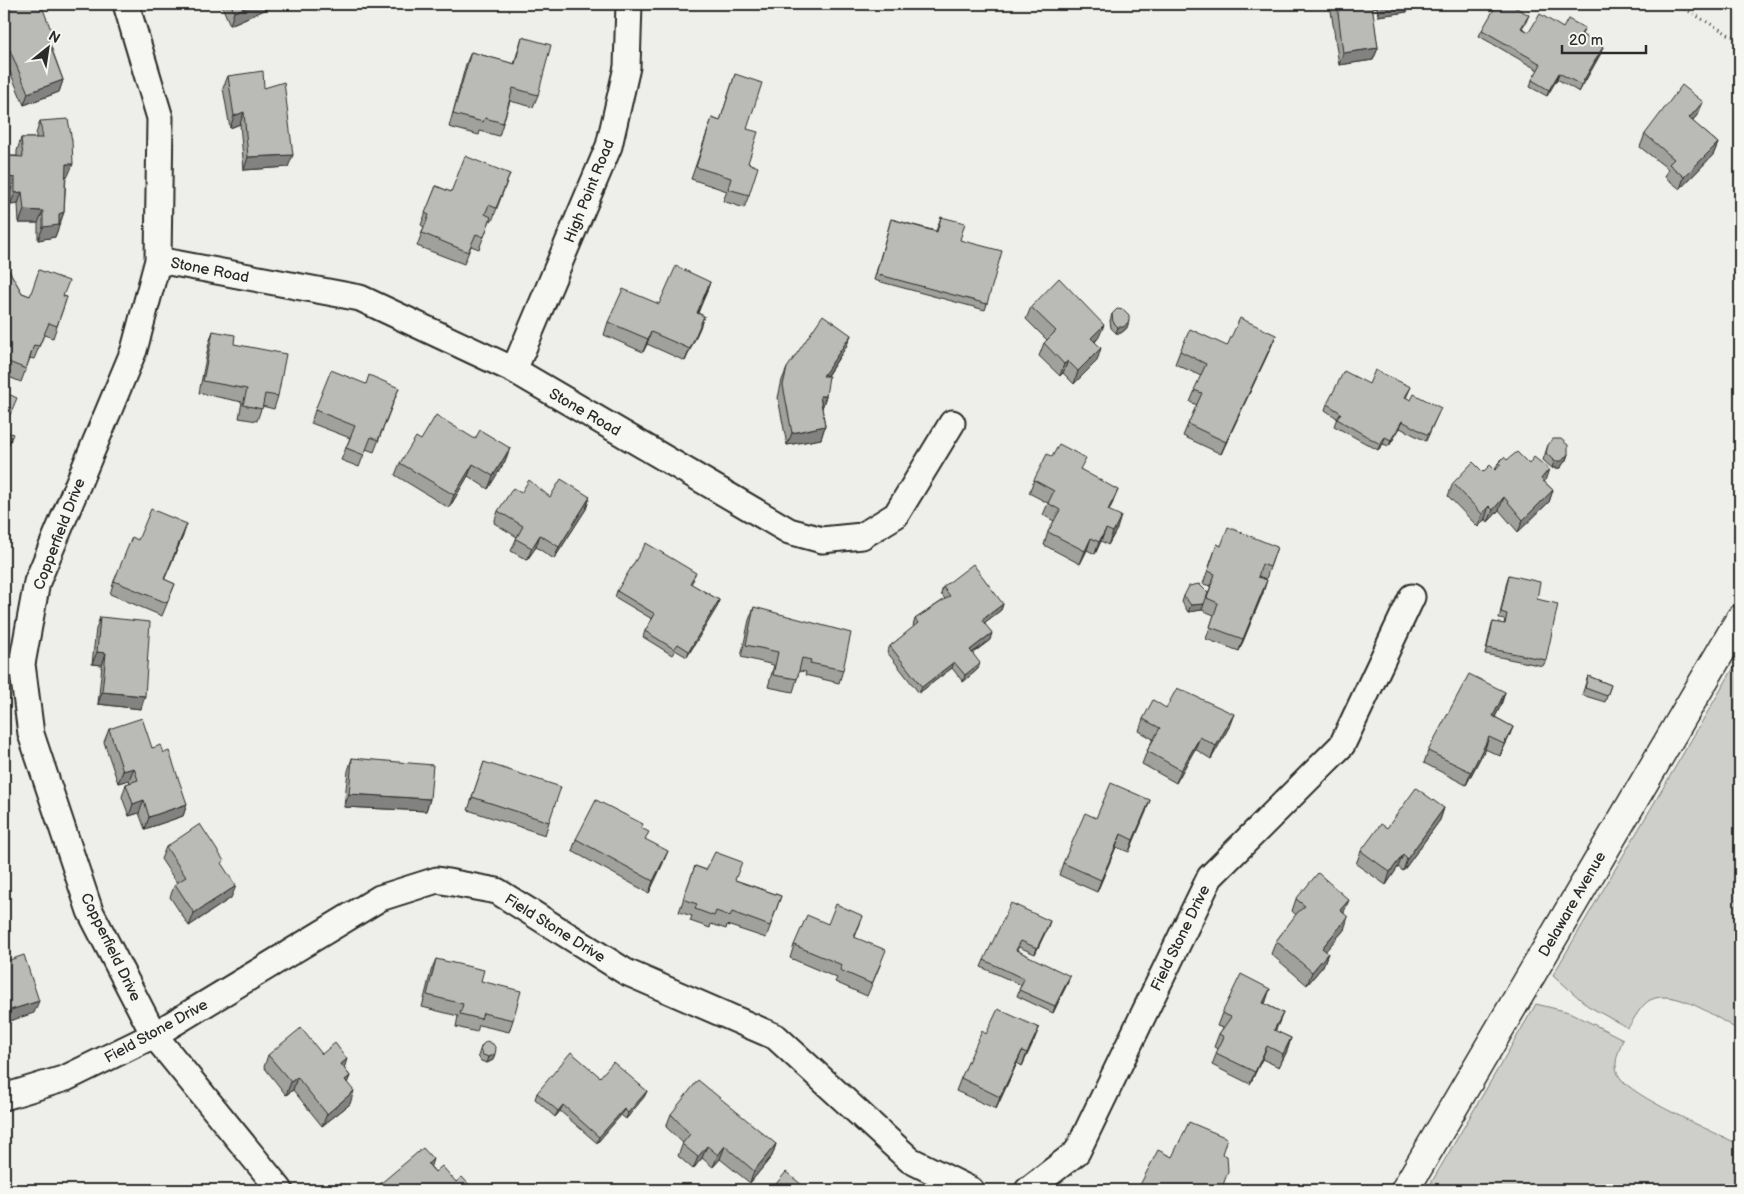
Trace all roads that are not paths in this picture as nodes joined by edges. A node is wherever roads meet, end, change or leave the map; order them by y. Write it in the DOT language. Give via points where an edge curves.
graph roads {
  1 [pos="126,4"];
  2 [pos="629,4"];
  3 [pos="158,260"];
  4 [pos="514,370"];
  5 [pos="952,423"];
  6 [pos="1412,597"];
  7 [pos="1740,619"];
  8 [pos="154,1035"];
  9 [pos="4,1097"];
  10 [pos="280,1190"];
  11 [pos="971,1190"];
  12 [pos="1028,1190"];
  13 [pos="1405,1190"];
  1 -- 3 [label="street, Copperfield Drive" via="160,118"];
  2 -- 4 [label="street, High Point Road" via="627,67 609,146"];
  3 -- 4 [label="street, Stone Road" via="360,298"];
  3 -- 8 [label="street, Copperfield Drive" via="134,350 37,582 22,664 32,734 90,911"];
  4 -- 5 [label="street, Stone Road" via="790,531 822,540 862,536 896,515"];
  6 -- 12 [label="street, Field Stone Drive" via="1342,745 1210,877 1077,1152"];
  7 -- 13 [label="street, Delaware Avenue"];
  8 -- 9 [label="street, Field Stone Drive" via="66,1078"];
  8 -- 10 [label="street, Copperfield Drive"];
  8 -- 11 [label="street, Field Stone Drive" via="380,898 436,880 498,891 626,972 776,1037 910,1160"];
}
